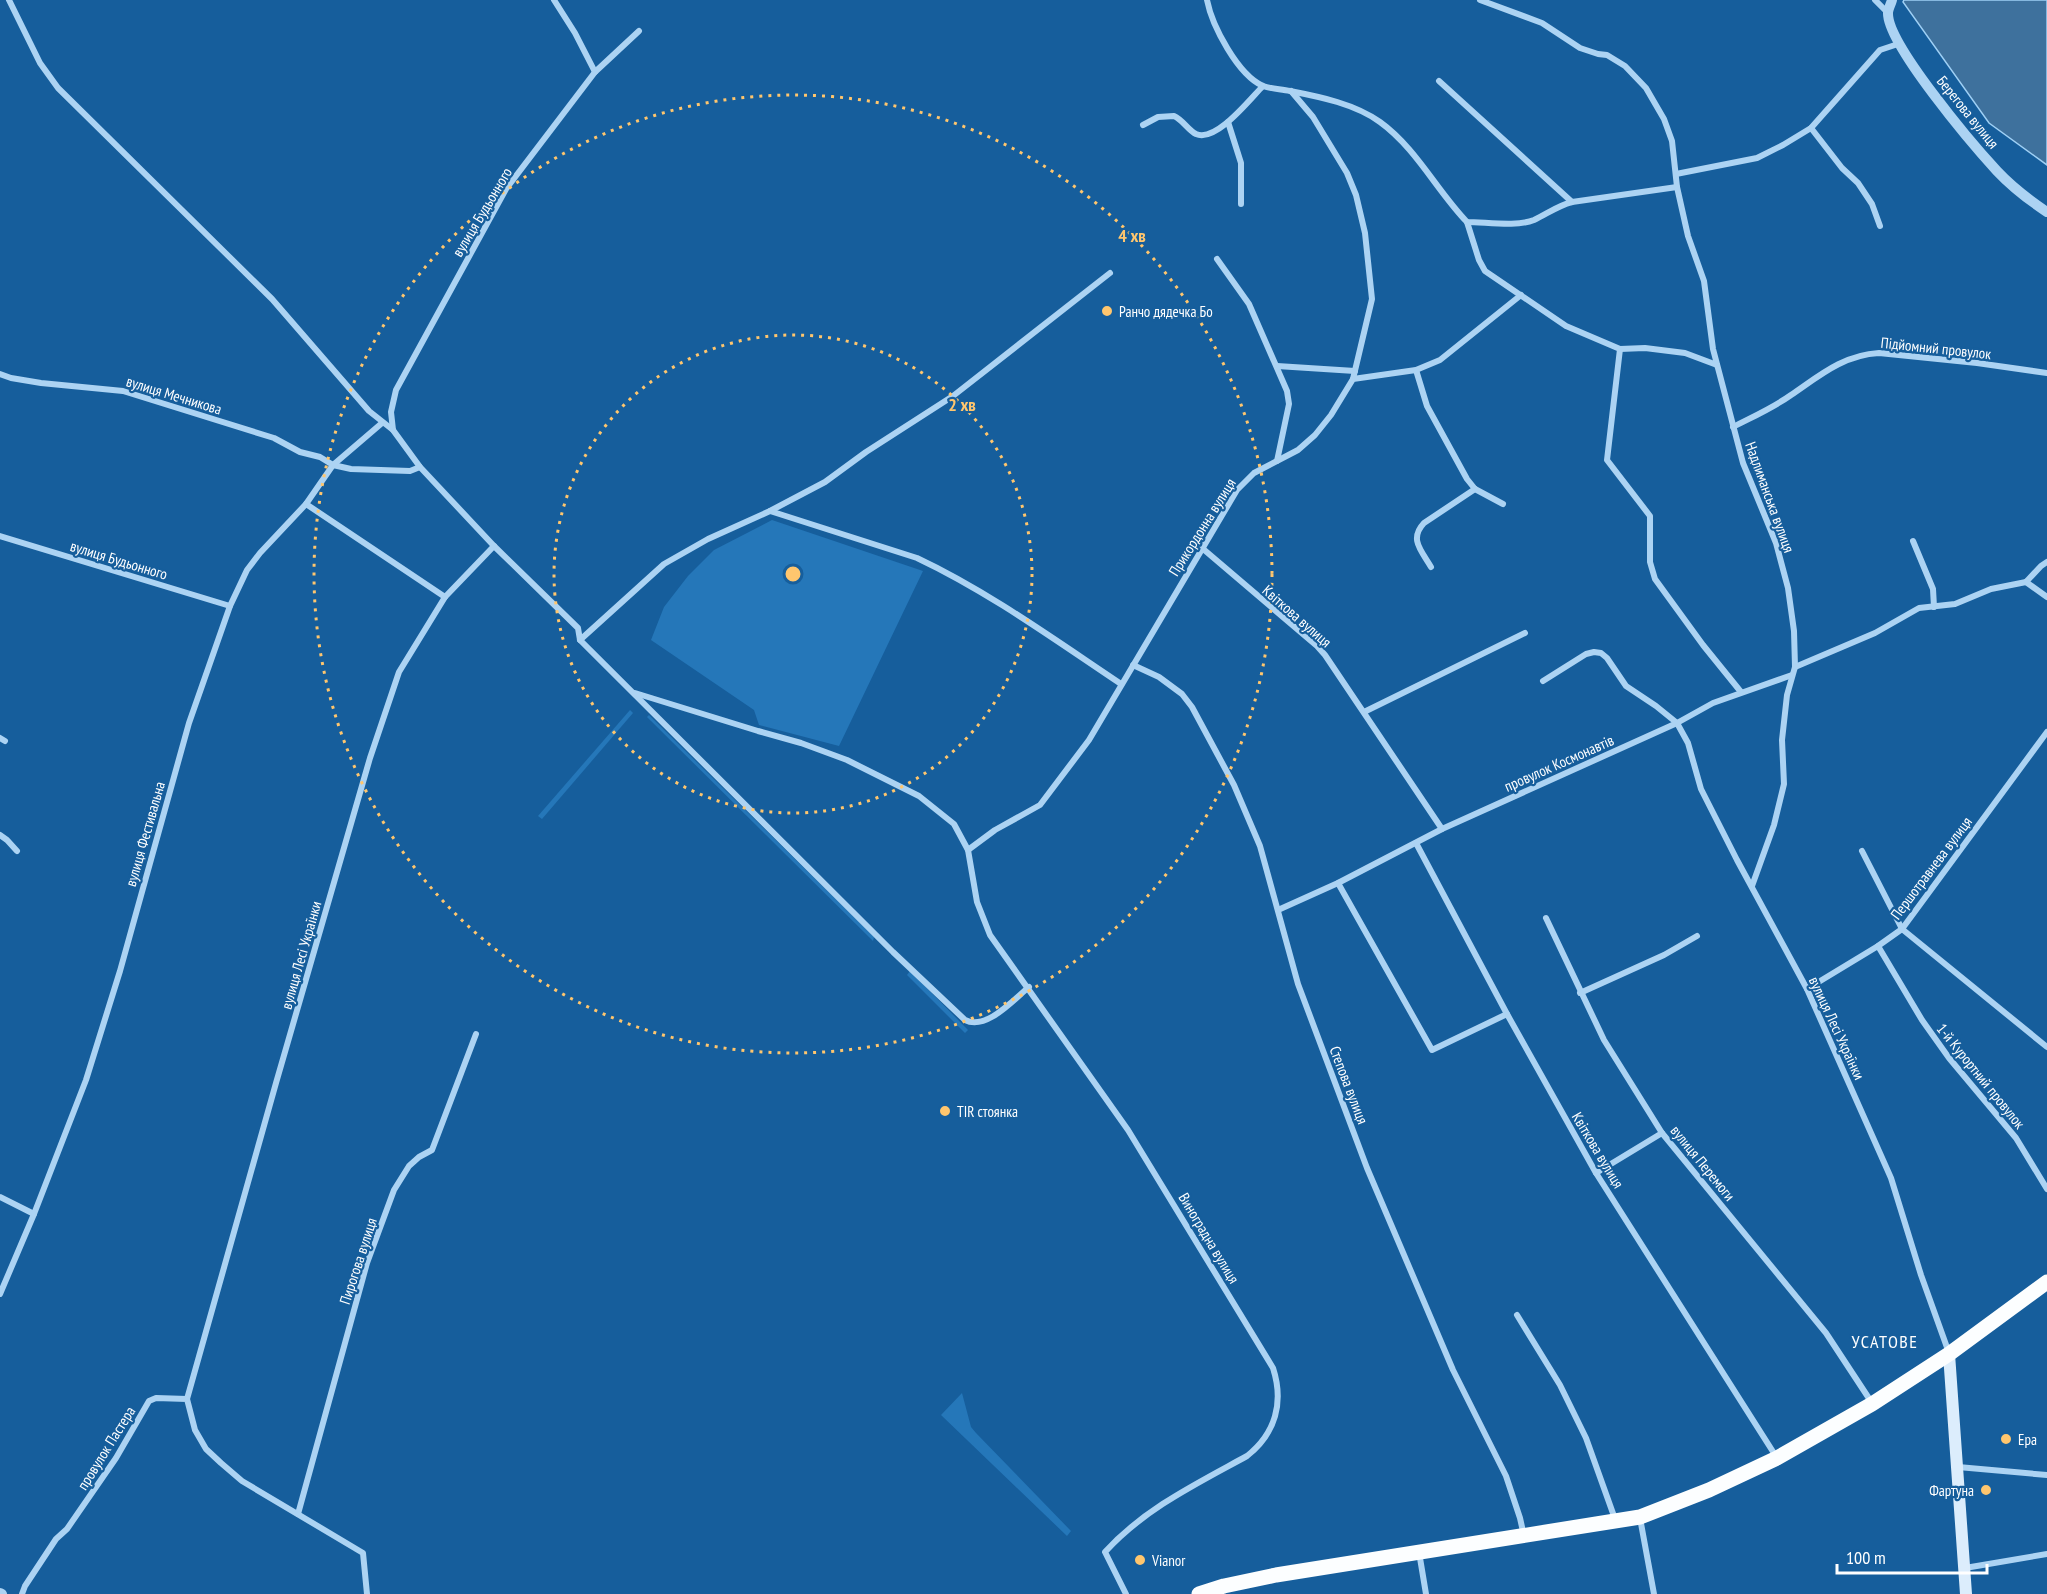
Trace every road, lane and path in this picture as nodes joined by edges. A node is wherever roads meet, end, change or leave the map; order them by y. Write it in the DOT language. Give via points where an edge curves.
graph roads {
  1 [pos="9,0"];
  2 [pos="554,0"];
  3 [pos="1207,0"];
  4 [pos="1480,0"];
  5 [pos="1875,0"];
  6 [pos="1892,0"];
  7 [pos="1888,13"];
  8 [pos="639,31"];
  9 [pos="1898,44"];
  10 [pos="595,72"];
  11 [pos="1439,81"];
  12 [pos="1263,86"];
  13 [pos="1291,91"];
  14 [pos="1228,122"];
  15 [pos="1143,125"];
  16 [pos="1811,128"];
  17 [pos="1676,174"];
  18 [pos="1677,187"];
  19 [pos="1572,202"];
  20 [pos="1240,204"];
  21 [pos="2047,212"];
  22 [pos="1467,222"];
  23 [pos="1880,226"];
  24 [pos="1216,259"];
  25 [pos="1110,273"];
  26 [pos="1521,296"];
  27 [pos="1620,349"];
  28 [pos="1717,365"];
  29 [pos="1277,366"];
  30 [pos="1416,370"];
  31 [pos="1355,371"];
  32 [pos="2047,373"];
  33 [pos="0,374"];
  34 [pos="1353,379"];
  35 [pos="382,423"];
  36 [pos="1733,427"];
  37 [pos="393,430"];
  38 [pos="1277,461"];
  39 [pos="333,465"];
  40 [pos="420,467"];
  41 [pos="1475,489"];
  42 [pos="306,504"];
  43 [pos="1503,504"];
  44 [pos="770,511"];
  45 [pos="0,536"];
  46 [pos="1913,541"];
  47 [pos="494,546"];
  48 [pos="1202,548"];
  49 [pos="2047,562"];
  50 [pos="1431,567"];
  51 [pos="2026,582"];
  52 [pos="445,597"];
  53 [pos="2047,597"];
  54 [pos="230,606"];
  55 [pos="1934,607"];
  56 [pos="1525,633"];
  57 [pos="580,640"];
  58 [pos="1133,665"];
  59 [pos="1795,667"];
  60 [pos="1792,675"];
  61 [pos="1543,681"];
  62 [pos="1121,684"];
  63 [pos="633,692"];
  64 [pos="1741,692"];
  65 [pos="1364,712"];
  66 [pos="1677,723"];
  67 [pos="2047,732"];
  68 [pos="1442,829"];
  69 [pos="0,835"];
  70 [pos="1416,843"];
  71 [pos="968,850"];
  72 [pos="17,851"];
  73 [pos="1862,851"];
  74 [pos="1338,883"];
  75 [pos="1752,886"];
  76 [pos="1278,910"];
  77 [pos="1546,918"];
  78 [pos="1902,929"];
  79 [pos="1697,936"];
  80 [pos="1878,946"];
  81 [pos="1029,987"];
  82 [pos="1807,989"];
  83 [pos="1581,993"];
  84 [pos="1507,1014"];
  85 [pos="476,1034"];
  86 [pos="2047,1047"];
  87 [pos="1662,1133"];
  88 [pos="1596,1173"];
  89 [pos="2047,1189"];
  90 [pos="0,1197"];
  91 [pos="34,1214"];
  92 [pos="2047,1282"];
  93 [pos="0,1294"];
  94 [pos="1516,1315"];
  95 [pos="1949,1354"];
  96 [pos="187,1400"];
  97 [pos="1872,1404"];
  98 [pos="1777,1458"];
  99 [pos="1958,1467"];
  100 [pos="2047,1475"];
  101 [pos="298,1514"];
  102 [pos="1640,1517"];
  103 [pos="1616,1522"];
  104 [pos="1524,1536"];
  105 [pos="1419,1552"];
  106 [pos="2047,1554"];
  107 [pos="1964,1569"];
  108 [pos="1224,1590"];
  109 [pos="22,1594"];
  110 [pos="367,1594"];
  111 [pos="1126,1594"];
  112 [pos="1199,1594"];
  113 [pos="1426,1594"];
  114 [pos="1654,1594"];
  115 [pos="1966,1594"];
  1 -- 35 [label="street" via="40,63 58,88 272,299"];
  2 -- 10 [label="street"];
  3 -- 12 [label="street" via="1227,50"];
  4 -- 17 [label="street, Надлиманська вулиця" via="1542,23 1580,48 1607,55 1625,66 1646,88 1664,119 1672,141"];
  5 -- 7 [label="street"];
  6 -- 7 [label="street"];
  7 -- 9 [label="street, Берегова вулиця"];
  8 -- 10 [label="street, вулиця Будьонного"];
  9 -- 16 [label="street" via="1880,50"];
  9 -- 21 [label="street, Берегова вулиця" via="1977,148 2015,188"];
  10 -- 37 [label="street, вулиця Будьонного" via="506,189 396,390 391,412"];
  11 -- 19 [label="street"];
  12 -- 13 [label="street"];
  12 -- 14 [label="street"];
  13 -- 22 [label="street" via="1350,106 1383,124 1414,155"];
  13 -- 31 [label="street, Прикордонна вулиця" via="1313,117 1347,173 1365,233 1372,299"];
  14 -- 15 [label="street" via="1205,136 1196,134 1174,116 1158,117"];
  14 -- 20 [label="street" via="1241,164"];
  16 -- 17 [label="street" via="1757,158"];
  16 -- 23 [label="street" via="1858,183"];
  17 -- 18 [label="street, Надлиманська вулиця"];
  18 -- 19 [label="street"];
  18 -- 28 [label="street, Надлиманська вулиця" via="1704,281"];
  19 -- 22 [label="street" via="1521,223"];
  22 -- 26 [label="street" via="1485,271"];
  24 -- 29 [label="street" via="1249,304"];
  25 -- 44 [label="street" via="953,396 825,482"];
  26 -- 27 [label="street" via="1566,326"];
  26 -- 30 [label="street" via="1440,360"];
  27 -- 28 [label="street" via="1685,353"];
  27 -- 64 [label="street" via="1608,460 1650,516 1650,562 1655,579"];
  28 -- 36 [label="street, Надлиманська вулиця"];
  29 -- 31 [label="street"];
  29 -- 38 [label="street" via="1289,404"];
  30 -- 34 [label="street"];
  30 -- 41 [label="street" via="1428,406"];
  31 -- 34 [label="street, Прикордонна вулиця"];
  32 -- 36 [label="street, Підйомний провулок" via="1866,354 1819,374 1790,396"];
  33 -- 39 [label="street, вулиця Мечникова" via="41,383 123,391 274,438"];
  34 -- 38 [label="street, Прикордонна вулиця" via="1315,435"];
  35 -- 37 [label="street"];
  35 -- 39 [label="street, вулиця Фестивальна"];
  36 -- 59 [label="street, Надлиманська вулиця" via="1743,463 1776,543 1788,588"];
  37 -- 40 [label="street"];
  38 -- 48 [label="street, Прикордонна вулиця" via="1254,473 1237,490"];
  39 -- 40 [label="street, вулиця Мечникова" via="410,471"];
  39 -- 42 [label="street, вулиця Фестивальна"];
  40 -- 47 [label="street"];
  41 -- 43 [label="street"];
  41 -- 50 [label="street" via="1418,529 1419,546"];
  42 -- 52 [label="street"];
  42 -- 54 [label="street, вулиця Фестивальна" via="247,570"];
  44 -- 57 [label="street" via="664,564"];
  44 -- 62 [label="street" via="940,568"];
  45 -- 54 [label="street, вулиця Будьонного"];
  46 -- 55 [label="street" via="1933,589"];
  47 -- 52 [label="street, вулиця Лесі Українки"];
  47 -- 57 [label="street" via="578,628"];
  48 -- 58 [label="street, Прикордонна вулиця"];
  48 -- 65 [label="street, Квіткова вулиця" via="1317,646"];
  49 -- 51 [label="street"];
  51 -- 53 [label="street"];
  51 -- 55 [label="street"];
  52 -- 96 [label="street, вулиця Лесі Українки" via="399,672 370,758"];
  54 -- 91 [label="street, вулиця Фестивальна" via="189,723 86,1080"];
  55 -- 59 [label="street" via="1920,608 1875,633"];
  56 -- 65 [label="street"];
  57 -- 63 [label="street"];
  58 -- 62 [label="street, Прикордонна вулиця"];
  58 -- 76 [label="street, Степова вулиця" via="1159,677 1192,707 1234,785"];
  59 -- 60 [label="street, Надлиманська вулиця"];
  60 -- 64 [label="street, провулок Космонавтів"];
  60 -- 75 [label="street, Надлиманська вулиця" via="1782,740 1784,783"];
  61 -- 66 [label="street" via="1586,654 1600,653 1626,686"];
  62 -- 71 [label="street, Прикордонна вулиця" via="1089,740 1040,805"];
  63 -- 71 [label="street, Виноградна вулиця" via="847,760 919,796 940,811 954,824"];
  63 -- 81 [label="street" via="965,1020 987,1021"];
  64 -- 66 [label="street, провулок Космонавтів" via="1713,702"];
  65 -- 68 [label="street, Квіткова вулиця"];
  66 -- 68 [label="street, провулок Космонавтів"];
  66 -- 75 [label="street, вулиця Лесі Українки" via="1688,743 1701,789"];
  67 -- 78 [label="street, Першотравнева вулиця"];
  68 -- 70 [label="street, провулок Космонавтів"];
  69 -- 72 [label="street"];
  70 -- 74 [label="street, провулок Космонавтів"];
  70 -- 84 [label="street, Квіткова вулиця"];
  71 -- 81 [label="street, Виноградна вулиця" via="983,921"];
  73 -- 78 [label="street"];
  74 -- 76 [label="street, провулок Космонавтів"];
  74 -- 84 [label="street" via="1432,1050"];
  75 -- 82 [label="street, вулиця Лесі Українки"];
  76 -- 104 [label="street, Степова вулиця" via="1298,984 1367,1168 1453,1370 1506,1476"];
  77 -- 83 [label="street, вулиця Перемоги"];
  78 -- 80 [label="street, Першотравнева вулиця"];
  78 -- 86 [label="street"];
  79 -- 83 [label="street"];
  80 -- 82 [label="street, Першотравнева вулиця"];
  80 -- 89 [label="street, 1-й Курортний провулок" via="1922,1020 2016,1138"];
  81 -- 111 [label="street, Виноградна вулиця" via="1128,1130 1262,1349 1278,1384 1275,1418 1257,1448 1150,1511 1105,1552"];
  82 -- 95 [label="street, вулиця Лесі Українки" via="1891,1178"];
  83 -- 87 [label="street, вулиця Перемоги" via="1604,1040"];
  84 -- 88 [label="street, Квіткова вулиця"];
  85 -- 101 [label="street, Пирогова вулиця" via="432,1150 409,1166 394,1190 367,1263"];
  87 -- 88 [label="street"];
  87 -- 97 [label="street, вулиця Перемоги" via="1826,1333"];
  88 -- 98 [label="street, Квіткова вулиця"];
  90 -- 91 [label="street"];
  91 -- 93 [label="street, вулиця Фестивальна"];
  92 -- 95 [label="highway"];
  94 -- 103 [label="street" via="1560,1385 1586,1438"];
  95 -- 97 [label="highway"];
  95 -- 99 [label="main road"];
  96 -- 101 [label="street" via="195,1430 206,1449 242,1481"];
  96 -- 109 [label="street, провулок Пастера" via="149,1401 116,1458 56,1539"];
  97 -- 98 [label="highway"];
  98 -- 102 [label="highway"];
  99 -- 100 [label="street"];
  99 -- 107 [label="main road"];
  101 -- 110 [label="street" via="363,1553"];
  102 -- 103 [label="highway"];
  102 -- 114 [label="street"];
  103 -- 104 [label="highway"];
  104 -- 105 [label="highway"];
  105 -- 108 [label="highway" via="1276,1575"];
  105 -- 113 [label="street"];
  106 -- 107 [label="street"];
  107 -- 115 [label="main road"];
  108 -- 112 [label="highway"];
}
